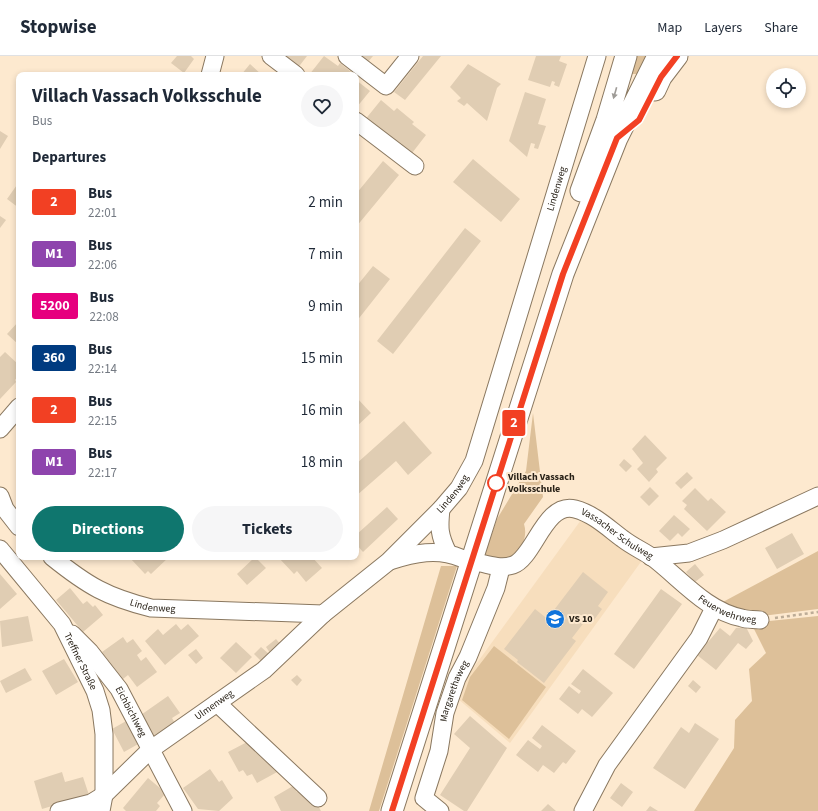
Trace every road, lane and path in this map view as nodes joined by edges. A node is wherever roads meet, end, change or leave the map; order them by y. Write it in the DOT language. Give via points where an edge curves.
graph roads {
  1 [pos="215,56"];
  2 [pos="271,56"];
  3 [pos="347,56"];
  4 [pos="410,56"];
  5 [pos="597,56"];
  6 [pos="626,56"];
  7 [pos="658,56"];
  8 [pos="677,56"];
  9 [pos="211,72"];
  10 [pos="292,72"];
  11 [pos="359,123"];
  12 [pos="617,138"];
  13 [pos="415,166"];
  14 [pos="563,274"];
  15 [pos="16,410"];
  16 [pos="0,429"];
  17 [pos="0,496"];
  18 [pos="818,496"];
  19 [pos="441,509"];
  20 [pos="16,523"];
  21 [pos="0,549"];
  22 [pos="651,557"];
  23 [pos="56,560"];
  24 [pos="388,562"];
  25 [pos="480,563"];
  26 [pos="501,568"];
  27 [pos="714,608"];
  28 [pos="818,612"];
  29 [pos="323,614"];
  30 [pos="760,620"];
  31 [pos="62,624"];
  32 [pos="217,703"];
  33 [pos="150,750"];
  34 [pos="318,798"];
  35 [pos="103,803"];
  36 [pos="58,811"];
  37 [pos="183,811"];
  38 [pos="392,811"];
  39 [pos="440,811"];
  40 [pos="583,811"];
  1 -- 9 [label="street"];
  2 -- 10 [label="street"];
  3 -- 4 [label="street" via="386,86"];
  5 -- 19 [label="street, Lindenweg" via="474,461 459,488"];
  6 -- 14 [label="main road, one-way" via="607,120 561,245"];
  7 -- 12 [label="main road"];
  8 -- 12 [label="main road" via="661,77 639,120"];
  11 -- 13 [label="street"];
  12 -- 14 [label="main road"];
  14 -- 38 [label="main road"];
  15 -- 16 [label="street"];
  17 -- 20 [label="street" via="5,509"];
  18 -- 22 [label="street, Vassacher Schulweg" via="723,540 688,553"];
  19 -- 24 [label="street, Lindenweg"];
  19 -- 24 [label="street" via="439,528 442,540 455,555 432,552 408,555"];
  21 -- 31 [label="street, Treffner Straße"];
  22 -- 26 [label="street, Vassacher Schulweg" via="625,541 592,515 573,508 551,518 523,559 514,565"];
  22 -- 27 [label="street, Feuerwehrweg"];
  23 -- 29 [label="street, Lindenweg" via="98,590 124,601 151,608"];
  24 -- 29 [label="street, Lindenweg"];
  25 -- 26 [label="street"];
  26 -- 39 [label="street, Margarethaweg" via="496,588 468,657 456,678 445,713 438,751 424,798"];
  27 -- 30 [label="street, Feuerwehrweg" via="741,618"];
  27 -- 40 [label="street" via="699,638 607,765"];
  28 -- 30 [label="path, Feuerwehrweg"];
  29 -- 32 [label="street, Ulmenweg" via="264,670"];
  31 -- 33 [label="street, Eichbichlweg" via="90,652 118,689"];
  31 -- 35 [label="street, Treffner Straße" via="95,691 101,710 104,734"];
  32 -- 33 [label="street, Ulmenweg"];
  32 -- 34 [label="street"];
  33 -- 35 [label="street, Ulmenweg"];
  33 -- 37 [label="street, Eichbichlweg"];
  35 -- 36 [label="street" via="91,803"];
}
